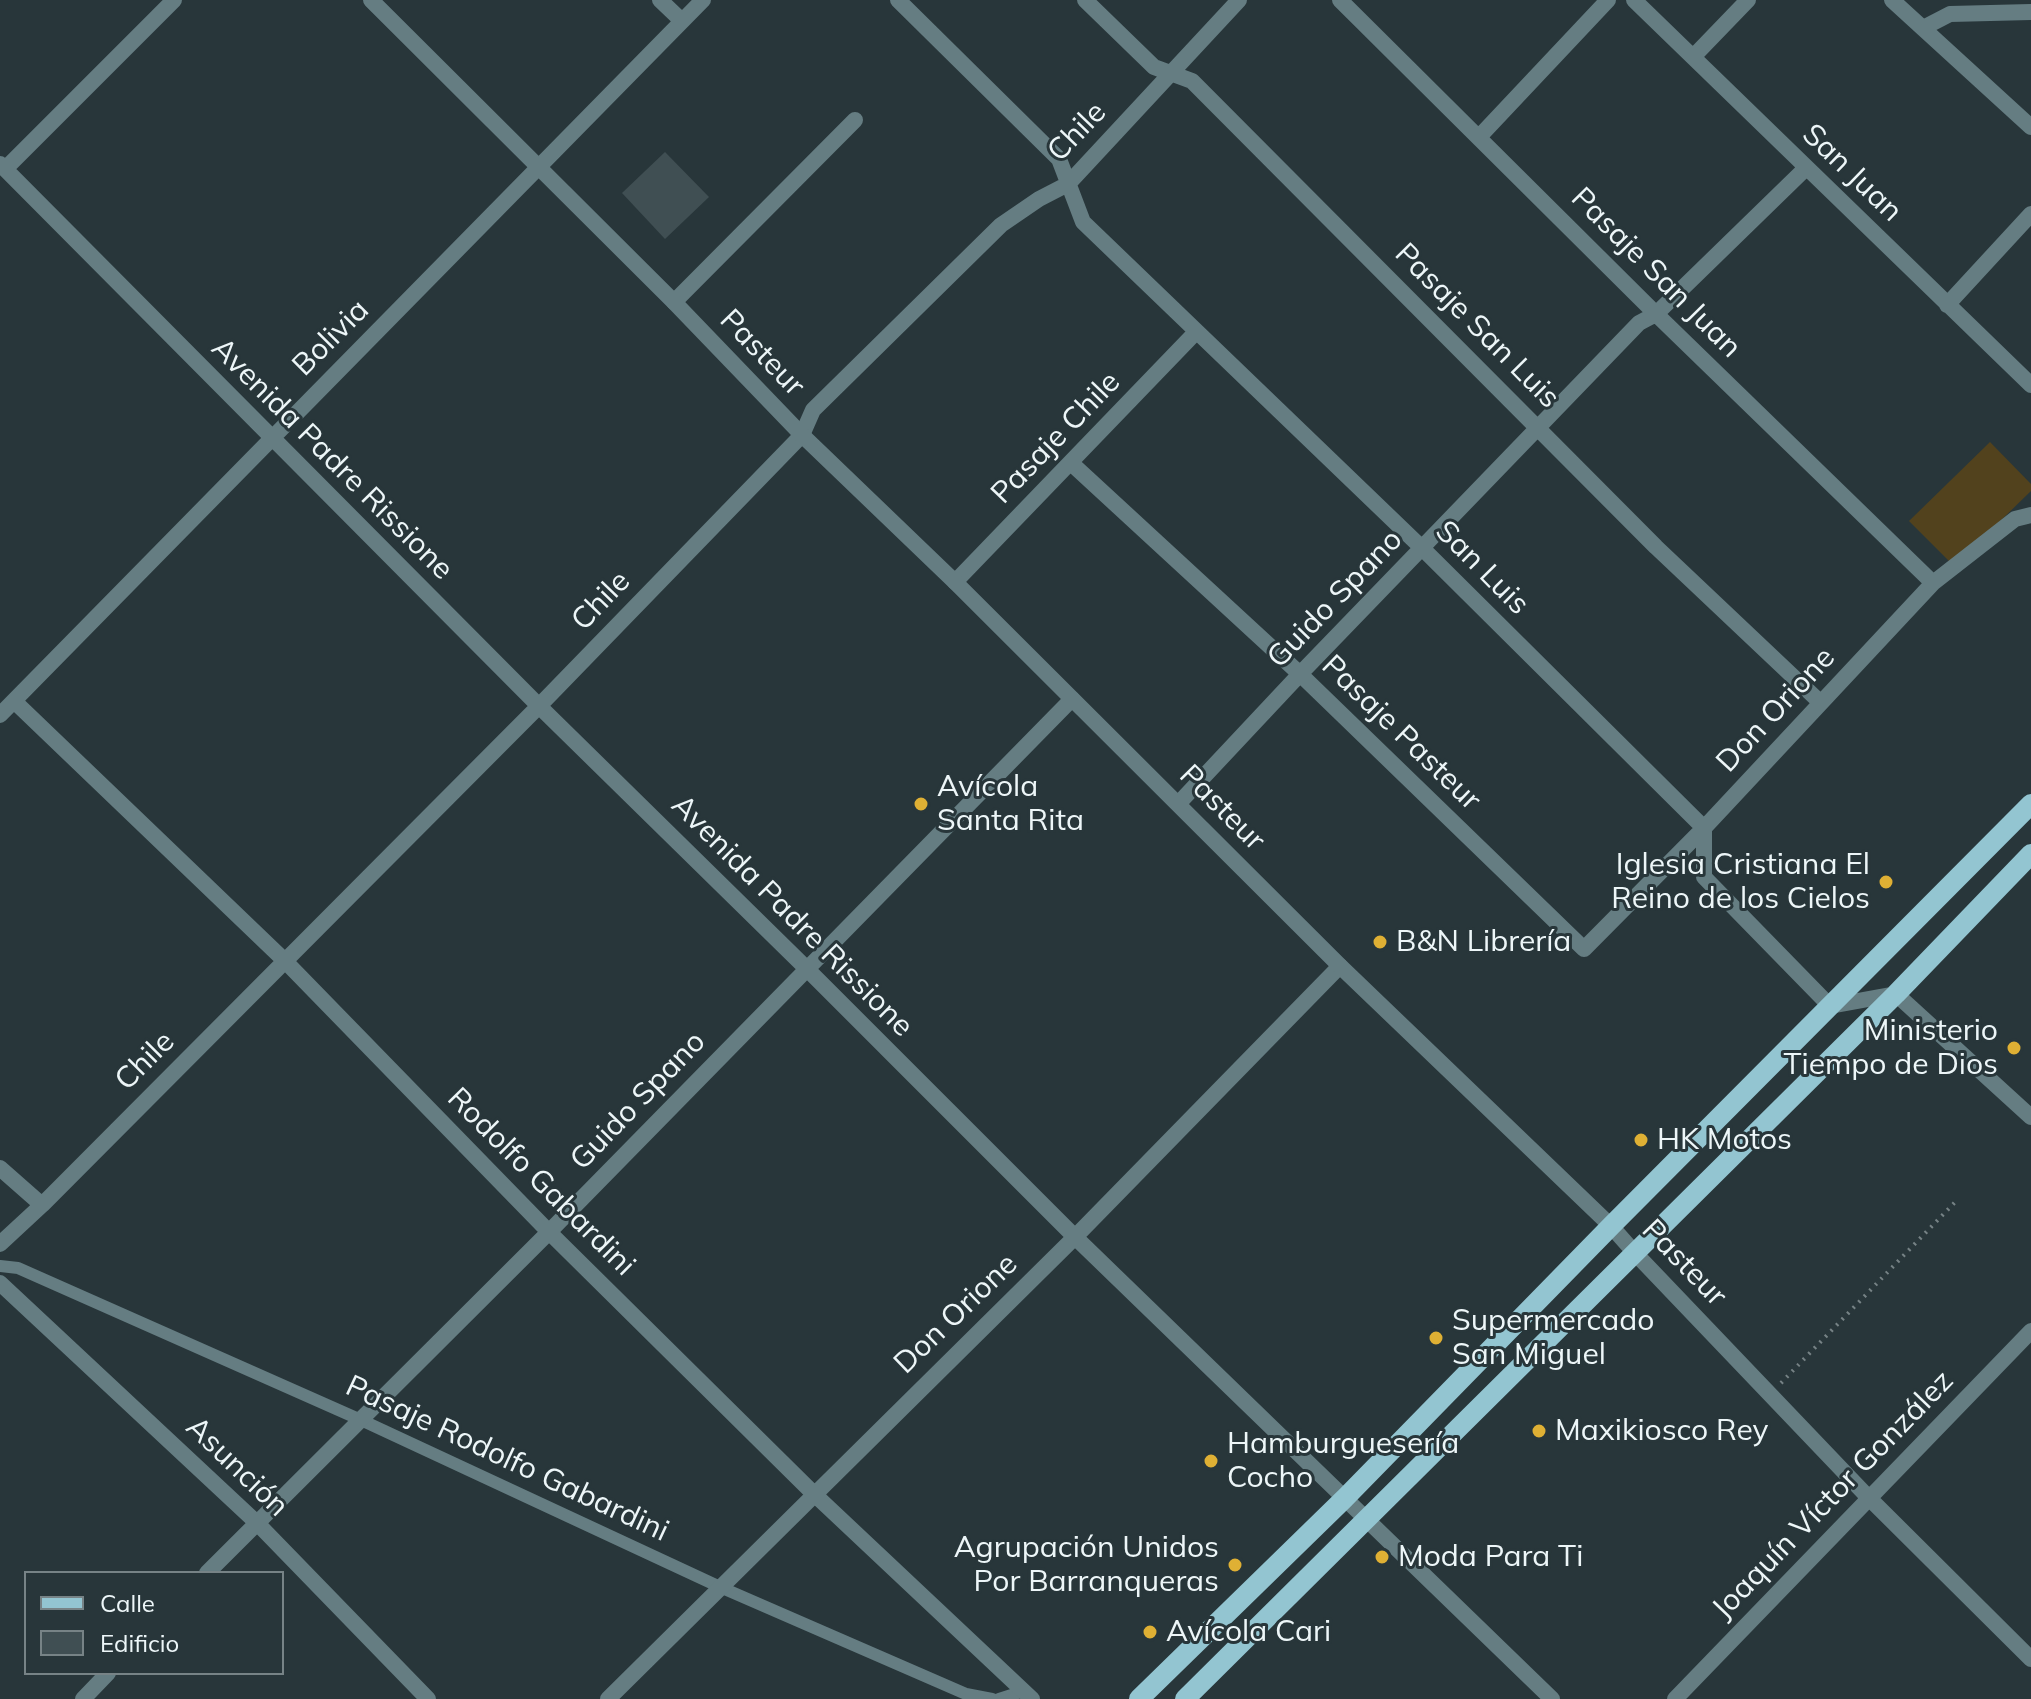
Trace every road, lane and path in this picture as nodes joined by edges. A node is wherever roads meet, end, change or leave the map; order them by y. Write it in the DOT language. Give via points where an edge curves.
graph roads {
  1 [pos="174,0"];
  2 [pos="371,0"];
  3 [pos="660,0"];
  4 [pos="703,0"];
  5 [pos="898,0"];
  6 [pos="1085,0"];
  7 [pos="1239,0"];
  8 [pos="1340,0"];
  9 [pos="1608,0"];
  10 [pos="1634,0"];
  11 [pos="1748,0"];
  12 [pos="1892,0"];
  13 [pos="2031,12"];
  14 [pos="682,21"];
  15 [pos="1923,28"];
  16 [pos="1693,57"];
  17 [pos="1172,74"];
  18 [pos="855,120"];
  19 [pos="2031,127"];
  20 [pos="1479,137"];
  21 [pos="2,167"];
  22 [pos="538,168"];
  23 [pos="1806,168"];
  24 [pos="1068,184"];
  25 [pos="2031,214"];
  26 [pos="674,302"];
  27 [pos="1947,305"];
  28 [pos="1656,314"];
  29 [pos="1196,332"];
  30 [pos="2031,385"];
  31 [pos="1540,428"];
  32 [pos="802,435"];
  33 [pos="272,438"];
  34 [pos="1071,463"];
  35 [pos="2023,517"];
  36 [pos="1423,549"];
  37 [pos="955,582"];
  38 [pos="1933,583"];
  39 [pos="1300,674"];
  40 [pos="1072,699"];
  41 [pos="14,701"];
  42 [pos="1821,703"];
  43 [pos="539,706"];
  44 [pos="0,715"];
  45 [pos="1179,803"];
  46 [pos="2031,804"];
  47 [pos="1704,828"];
  48 [pos="2031,854"];
  49 [pos="1584,949"];
  50 [pos="284,960"];
  51 [pos="1340,966"];
  52 [pos="806,968"];
  53 [pos="1896,994"];
  54 [pos="1830,1006"];
  55 [pos="2031,1117"];
  56 [pos="0,1168"];
  57 [pos="1958,1199"];
  58 [pos="42,1205"];
  59 [pos="1611,1226"];
  60 [pos="549,1232"];
  61 [pos="1075,1237"];
  62 [pos="0,1244"];
  63 [pos="1634,1252"];
  64 [pos="0,1266"];
  65 [pos="0,1283"];
  66 [pos="2031,1331"];
  67 [pos="1771,1393"];
  68 [pos="361,1420"];
  69 [pos="813,1493"];
  70 [pos="1868,1497"];
  71 [pos="1345,1498"];
  72 [pos="1366,1519"];
  73 [pos="257,1523"];
  74 [pos="209,1571"];
  75 [pos="720,1587"];
  76 [pos="2031,1659"];
  77 [pos="106,1675"];
  78 [pos="1028,1695"];
  79 [pos="83,1699"];
  80 [pos="428,1699"];
  81 [pos="608,1699"];
  82 [pos="992,1699"];
  83 [pos="999,1699"];
  84 [pos="1139,1699"];
  85 [pos="1185,1699"];
  86 [pos="1552,1699"];
  87 [pos="1675,1699"];
  1 -- 21 [label="street"];
  2 -- 22 [label="street, Pasteur"];
  3 -- 14 [label="street"];
  4 -- 14 [label="street, Bolivia"];
  5 -- 24 [label="street, San Luis" via="1059,159"];
  6 -- 17 [label="street, Pasaje San Luis" via="1154,67"];
  7 -- 17 [label="street, Chile"];
  8 -- 20 [label="street, Pasaje San Juan"];
  9 -- 20 [label="street"];
  10 -- 16 [label="street, San Juan"];
  11 -- 16 [label="street"];
  12 -- 15 [label="street"];
  13 -- 15 [label="street" via="1950,14"];
  14 -- 22 [label="street, Bolivia"];
  15 -- 19 [label="street"];
  16 -- 23 [label="street, San Juan"];
  17 -- 24 [label="street, Chile"];
  17 -- 31 [label="street, Pasaje San Luis" via="1192,81"];
  18 -- 26 [label="street"];
  20 -- 28 [label="street, Pasaje San Juan"];
  21 -- 33 [label="street, Avenida Padre Rissione"];
  22 -- 26 [label="street, Pasteur"];
  22 -- 33 [label="street, Bolivia"];
  23 -- 27 [label="street, San Juan"];
  23 -- 28 [label="street, Guido Spano"];
  24 -- 29 [label="street, San Luis" via="1083,222"];
  24 -- 32 [label="street, Chile" via="1001,225 813,410"];
  25 -- 27 [label="street"];
  26 -- 32 [label="street, Pasteur"];
  27 -- 30 [label="street, San Juan"];
  28 -- 31 [label="street, Guido Spano" via="1639,323"];
  28 -- 38 [label="street, Pasaje San Juan"];
  29 -- 34 [label="street, Pasaje Chile"];
  29 -- 36 [label="street, San Luis"];
  31 -- 36 [label="street, Guido Spano"];
  31 -- 42 [label="street, Pasaje San Luis"];
  32 -- 37 [label="street, Pasteur"];
  32 -- 43 [label="street, Chile"];
  33 -- 41 [label="street, Bolivia"];
  33 -- 43 [label="street, Avenida Padre Rissione"];
  34 -- 37 [label="street, Pasaje Chile"];
  34 -- 39 [label="street, Pasaje Pasteur"];
  35 -- 38 [label="street, Don Orione"];
  36 -- 39 [label="street, Guido Spano"];
  36 -- 47 [label="street, San Luis"];
  37 -- 40 [label="street, Pasteur"];
  38 -- 42 [label="street, Don Orione"];
  39 -- 45 [label="street, Guido Spano"];
  39 -- 49 [label="street, Pasaje Pasteur"];
  40 -- 45 [label="street, Pasteur"];
  40 -- 52 [label="street, Guido Spano"];
  41 -- 44 [label="street, Bolivia"];
  41 -- 50 [label="street, Rodolfo Gabardini"];
  42 -- 47 [label="street, Don Orione"];
  43 -- 50 [label="street, Chile"];
  43 -- 52 [label="street, Avenida Padre Rissione"];
  45 -- 51 [label="street, Pasteur"];
  46 -- 54 [label="main road"];
  47 -- 49 [label="street, Don Orione"];
  47 -- 54 [label="street" via="1704,877"];
  48 -- 53 [label="main road"];
  50 -- 58 [label="street, Chile"];
  50 -- 60 [label="street, Rodolfo Gabardini"];
  51 -- 59 [label="street, Pasteur"];
  51 -- 61 [label="street, Don Orione"];
  52 -- 60 [label="street, Guido Spano"];
  52 -- 61 [label="street, Avenida Padre Rissione"];
  53 -- 54 [label="street"];
  53 -- 55 [label="street"];
  53 -- 63 [label="main road"];
  54 -- 59 [label="main road"];
  56 -- 58 [label="street"];
  57 -- 67 [label="path"];
  58 -- 62 [label="street, Chile"];
  59 -- 63 [label="street, Pasteur"];
  59 -- 71 [label="main road"];
  60 -- 68 [label="street, Guido Spano"];
  60 -- 69 [label="street, Rodolfo Gabardini"];
  61 -- 69 [label="street, Don Orione"];
  61 -- 71 [label="street, Avenida Padre Rissione"];
  63 -- 67 [label="street, Pasteur"];
  63 -- 72 [label="main road"];
  64 -- 68 [label="lane, Pasaje Rodolfo Gabardini" via="18,1268"];
  65 -- 73 [label="street, Asunción"];
  66 -- 70 [label="street, Joaquín Víctor González"];
  67 -- 70 [label="street, Pasteur"];
  68 -- 73 [label="street, Guido Spano"];
  68 -- 75 [label="lane, Pasaje Rodolfo Gabardini"];
  69 -- 75 [label="street, Don Orione"];
  69 -- 78 [label="street, Rodolfo Gabardini"];
  70 -- 76 [label="street, Pasteur"];
  70 -- 87 [label="street, Joaquín Víctor González"];
  71 -- 72 [label="street, Avenida Padre Rissione"];
  71 -- 84 [label="main road"];
  72 -- 85 [label="main road"];
  72 -- 86 [label="street, Avenida Padre Rissione"];
  73 -- 74 [label="street, Guido Spano"];
  73 -- 80 [label="street, Asunción"];
  75 -- 81 [label="street, Don Orione"];
  75 -- 82 [label="lane, Pasaje Rodolfo Gabardini" via="966,1694"];
  77 -- 79 [label="street"];
  78 -- 83 [label="lane"];
}
